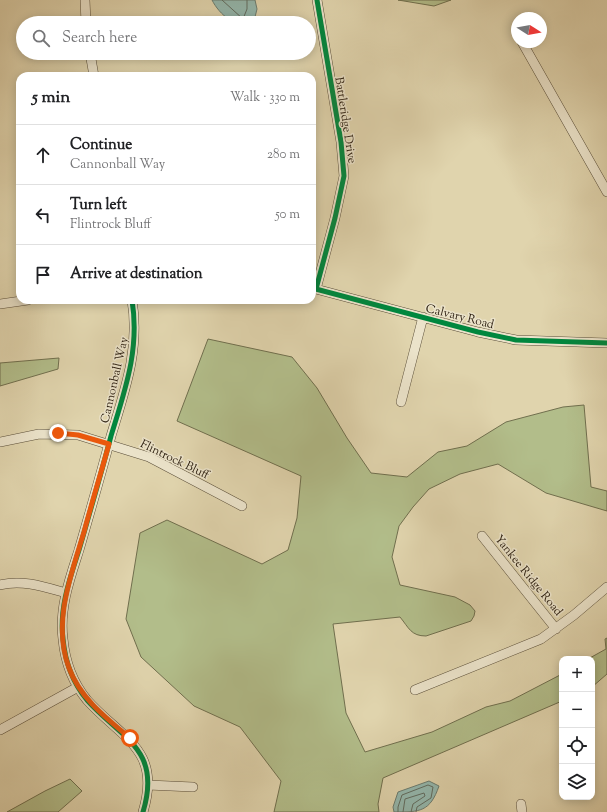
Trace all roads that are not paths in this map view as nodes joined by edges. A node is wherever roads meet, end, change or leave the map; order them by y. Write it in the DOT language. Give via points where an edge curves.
graph roads {
  1 [pos="85,0"];
  2 [pos="317,0"];
  3 [pos="86,16"];
  4 [pos="525,48"];
  5 [pos="91,60"];
  6 [pos="93,72"];
  7 [pos="607,192"];
  8 [pos="316,282"];
  9 [pos="316,290"];
  10 [pos="16,302"];
  11 [pos="0,304"];
  12 [pos="133,304"];
  13 [pos="423,317"];
  14 [pos="607,343"];
  15 [pos="401,402"];
  16 [pos="0,442"];
  17 [pos="109,444"];
  18 [pos="242,506"];
  19 [pos="482,536"];
  20 [pos="0,585"];
  21 [pos="607,587"];
  22 [pos="66,593"];
  23 [pos="556,629"];
  24 [pos="78,687"];
  25 [pos="414,690"];
  26 [pos="0,730"];
  27 [pos="148,785"];
  28 [pos="193,787"];
  29 [pos="143,812"];
  1 -- 3 [label="street"];
  2 -- 8 [label="street, Battleridge Drive" via="342,142 344,176 335,218"];
  4 -- 7 [label="street"];
  5 -- 6 [label="street"];
  9 -- 13 [label="street, Calvary Road"];
  10 -- 11 [label="street"];
  12 -- 17 [label="street, Cannonball Way" via="136,321 135,347"];
  13 -- 14 [label="street, Calvary Road" via="516,340"];
  13 -- 15 [label="street"];
  16 -- 17 [label="street, Flintrock Bluff" via="58,433 78,435"];
  17 -- 18 [label="street, Flintrock Bluff" via="149,457"];
  17 -- 22 [label="street, Cannonball Way"];
  19 -- 23 [label="street, Yankee Ridge Road"];
  20 -- 22 [label="street" via="32,584"];
  21 -- 23 [label="street"];
  22 -- 24 [label="street, Cannonball Way" via="63,638 68,667"];
  23 -- 25 [label="street" via="519,649"];
  24 -- 26 [label="street"];
  24 -- 27 [label="street, Cannonball Way" via="86,698 130,738 139,751 148,776"];
  27 -- 28 [label="street"];
  27 -- 29 [label="street, Cannonball Way"];
}
